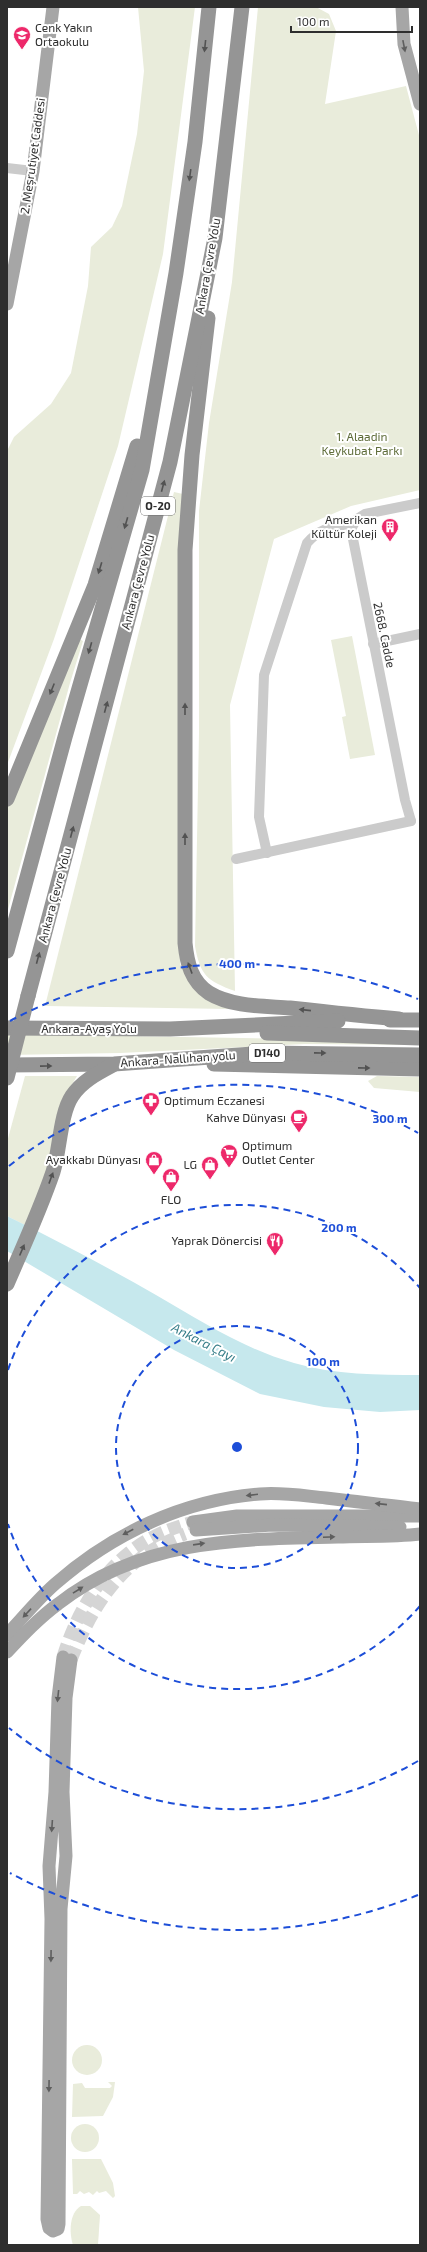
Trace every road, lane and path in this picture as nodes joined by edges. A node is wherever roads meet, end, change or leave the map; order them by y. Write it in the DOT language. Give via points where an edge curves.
graph roads {
  1 [pos="53,7"];
  2 [pos="209,7"];
  3 [pos="242,7"];
  4 [pos="402,7"];
  5 [pos="420,104"];
  6 [pos="7,168"];
  7 [pos="33,171"];
  8 [pos="215,238"];
  9 [pos="176,273"];
  10 [pos="7,304"];
  11 [pos="420,503"];
  12 [pos="353,523"];
  13 [pos="420,634"];
  14 [pos="373,644"];
  15 [pos="7,799"];
  16 [pos="416,823"];
  17 [pos="267,853"];
  18 [pos="236,859"];
  19 [pos="7,951"];
  20 [pos="399,1019"];
  21 [pos="420,1020"];
  22 [pos="7,1028"];
  23 [pos="170,1029"];
  24 [pos="420,1038"];
  25 [pos="420,1055"];
  26 [pos="157,1061"];
  27 [pos="114,1064"];
  28 [pos="7,1065"];
  29 [pos="420,1069"];
  30 [pos="7,1078"];
  31 [pos="7,1284"];
  32 [pos="420,1509"];
  33 [pos="420,1516"];
  34 [pos="420,1527"];
  35 [pos="420,1534"];
  36 [pos="7,1635"];
  37 [pos="7,1652"];
  38 [pos="49,1866"];
  39 [pos="66,1867"];
  1 -- 7 [label="main road, 2. Meşrutiyet Caddesi"];
  2 -- 9 [label="highway, O-20, one-way" via="195,142"];
  3 -- 8 [label="highway, Ankara Çevre Yolu / O-20"];
  4 -- 5 [label="main road, one-way" via="404,44"];
  6 -- 7 [label="street"];
  7 -- 10 [label="main road, 2. Meşrutiyet Caddesi"];
  20 -- 8 [label="highway, one-way" via="245,1004 219,998 194,979 187,961 186,550 192,455"];
  30 -- 8 [label="highway, Ankara Çevre Yolu / O-20, one-way, bridge" via="170,462"];
  9 -- 15 [label="highway, one-way" via="136,453 95,585"];
  9 -- 19 [label="highway, O-20, one-way" via="142,470 64,737"];
  11 -- 12 [label="street" via="365,514"];
  12 -- 14 [label="street, 2668. Cadde" via="351,537"];
  12 -- 17 [label="street" via="327,528 316,533 307,543 265,666 259,812"];
  13 -- 14 [label="street"];
  14 -- 16 [label="street, 2668. Cadde"];
  16 -- 17 [label="street"];
  17 -- 18 [label="street"];
  20 -- 21 [label="highway"];
  20 -- 23 [label="highway"];
  22 -- 23 [label="highway, Ankara-Ayaş Yolu / D140"];
  23 -- 24 [label="highway, Ankara-Nallıhan yolu / D140"];
  26 -- 25 [label="highway, Ankara-Nallıhan yolu / D140, one-way" via="265,1053"];
  26 -- 27 [label="highway, Ankara-Nallıhan yolu / D140"];
  26 -- 29 [label="highway, one-way" via="244,1066"];
  28 -- 27 [label="highway, Ankara-Nallıhan yolu / D140, one-way"];
  31 -- 27 [label="highway, one-way" via="53,1171 65,1113 71,1097 82,1084"];
  32 -- 36 [label="main road, one-way" via="297,1495 261,1494 228,1498 186,1508 137,1528 92,1554 54,1585"];
  33 -- 34 [label="main road" via="237,1516 194,1526"];
  37 -- 35 [label="main road, one-way" via="47,1612 79,1589 127,1564 160,1552 216,1542"];
  38 -- 39 [label="main road" via="53,1859 58,1858 63,1860"];
  39 -- 38 [label="main road, one-way" via="63,1784 67,1658 58,1698"];
  38 -- 39 [label="main road, one-way" via="51,1919 47,2219 49,2228 54,2232 59,2224 61,1909"];
}
